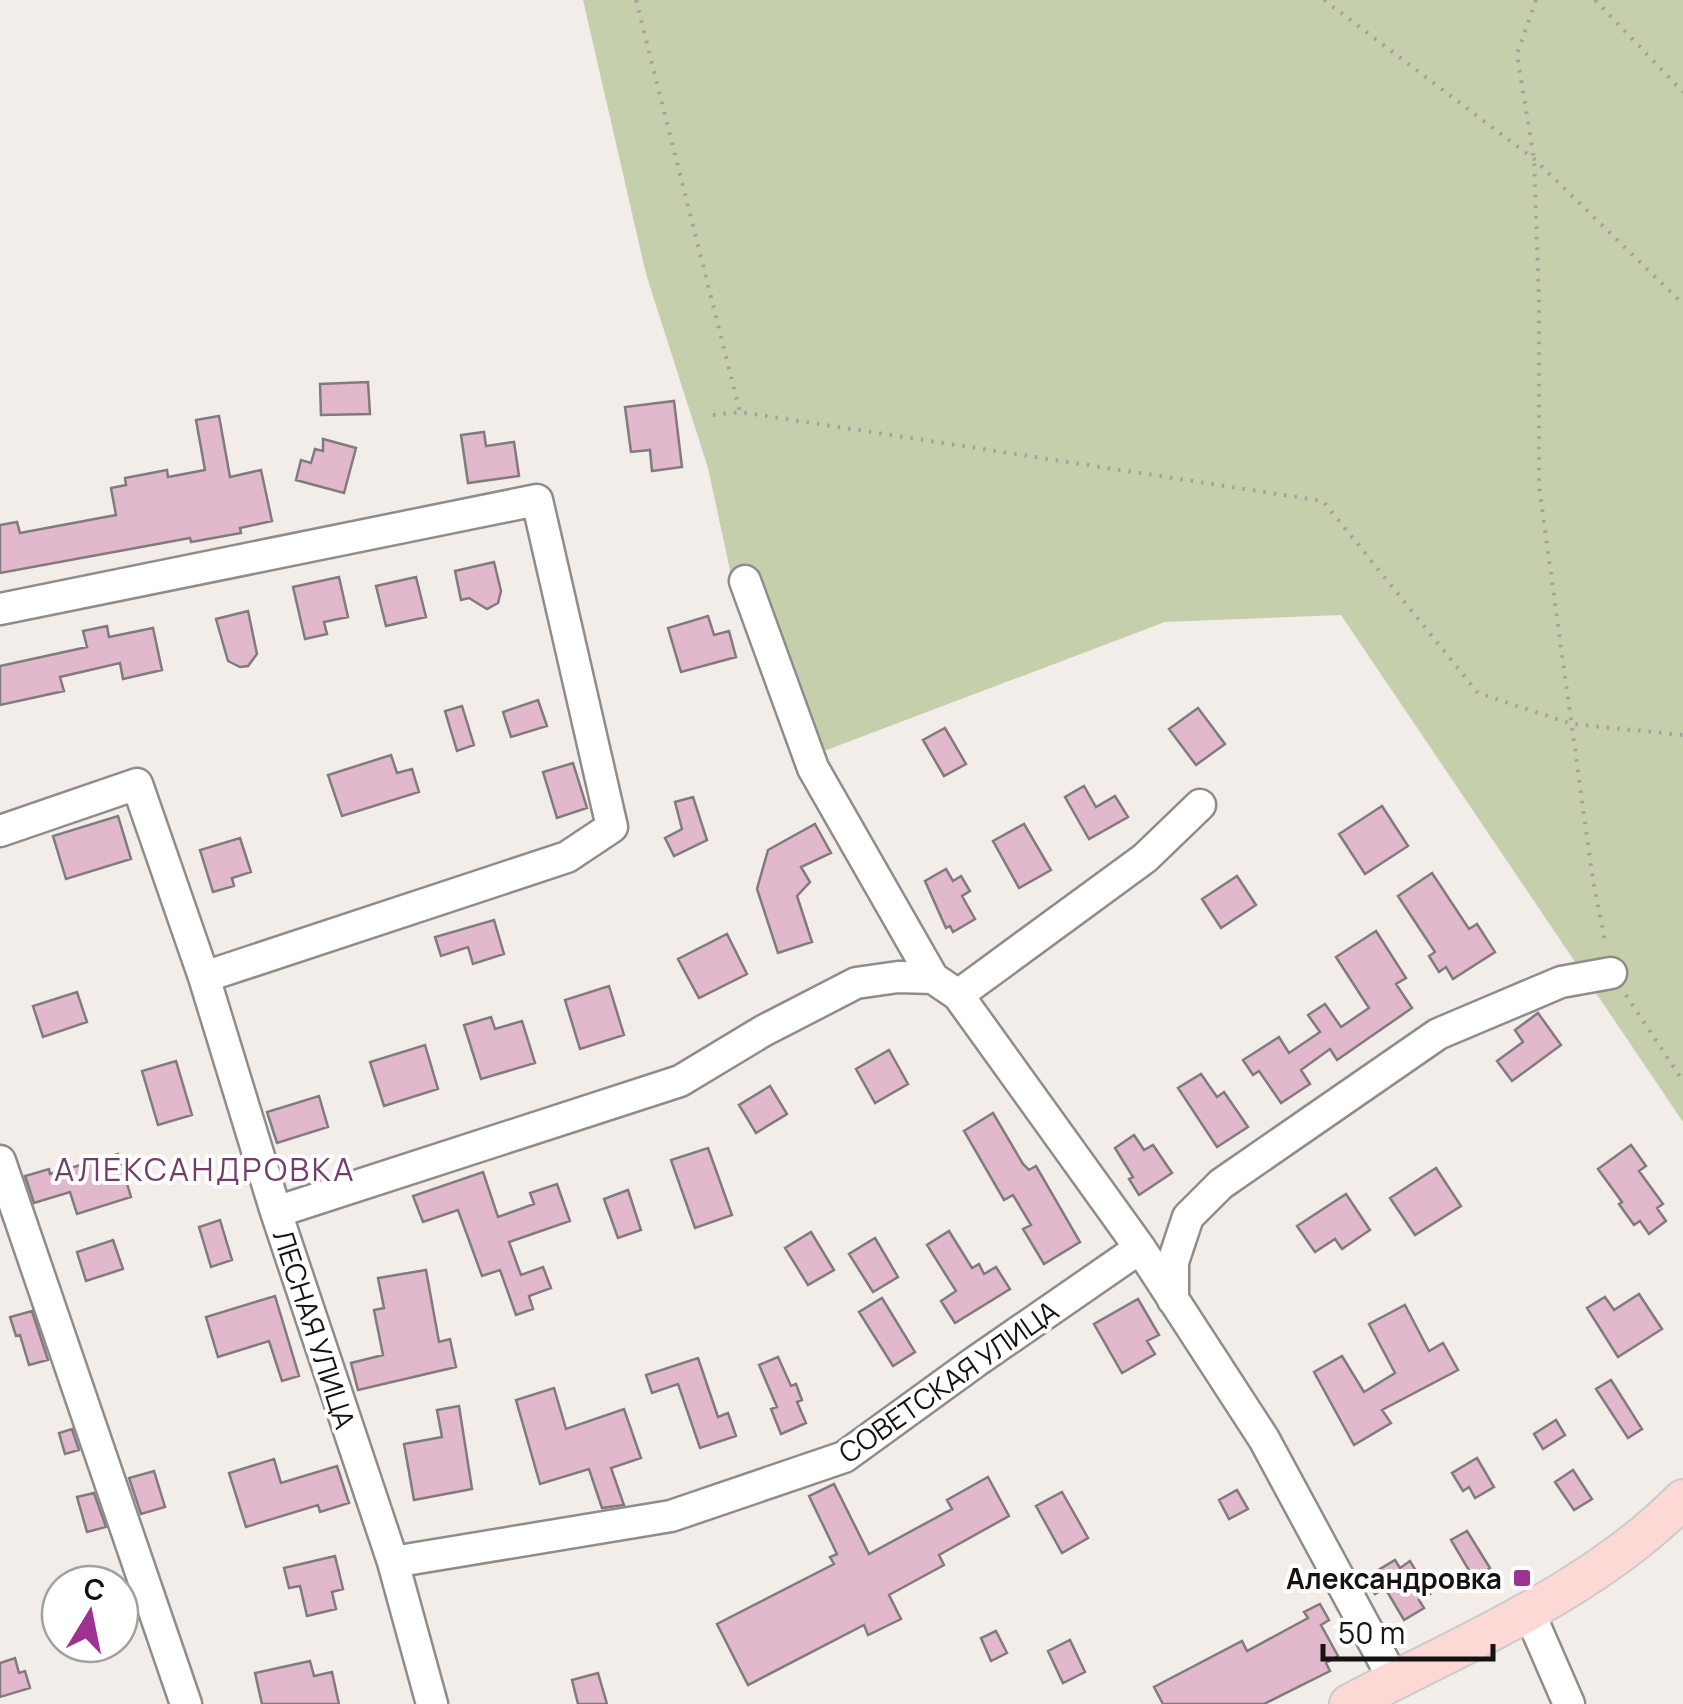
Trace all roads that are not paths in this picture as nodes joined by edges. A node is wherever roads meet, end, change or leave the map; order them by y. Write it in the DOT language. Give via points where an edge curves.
graph roads {
  1 [pos="746,581"];
  2 [pos="0,609"];
  3 [pos="1200,805"];
  4 [pos="0,831"];
  5 [pos="1611,973"];
  6 [pos="204,977"];
  7 [pos="945,986"];
  8 [pos="0,1161"];
  9 [pos="276,1212"];
  10 [pos="1140,1248"];
  11 [pos="1173,1300"];
  12 [pos="1683,1499"];
  13 [pos="393,1562"];
  14 [pos="1528,1610"];
  15 [pos="1394,1680"];
  16 [pos="186,1704"];
  17 [pos="432,1704"];
  18 [pos="1349,1704"];
  19 [pos="1569,1704"];
  1 -- 7 [label="street" via="813,768"];
  2 -- 6 [label="street" via="537,500 612,827 567,857"];
  3 -- 7 [label="street" via="1145,858"];
  4 -- 6 [label="street, ЛЕСНАЯ УЛИЦА" via="137,784"];
  5 -- 11 [label="street" via="1560,982 1438,1034 1221,1184 1188,1217 1173,1262"];
  6 -- 9 [label="street, ЛЕСНАЯ УЛИЦА"];
  7 -- 9 [label="street" via="898,977 856,984 680,1081"];
  7 -- 10 [label="street"];
  8 -- 16 [label="street"];
  9 -- 13 [label="street, ЛЕСНАЯ УЛИЦА"];
  10 -- 11 [label="street"];
  10 -- 13 [label="street, СОВЕТСКАЯ УЛИЦА" via="844,1457 671,1516"];
  11 -- 15 [label="street" via="1264,1439"];
  12 -- 14 [label="main road" via="1590,1573"];
  13 -- 17 [label="street, ЛЕСНАЯ УЛИЦА"];
  14 -- 15 [label="main road"];
  14 -- 19 [label="street"];
  15 -- 18 [label="main road"];
}
